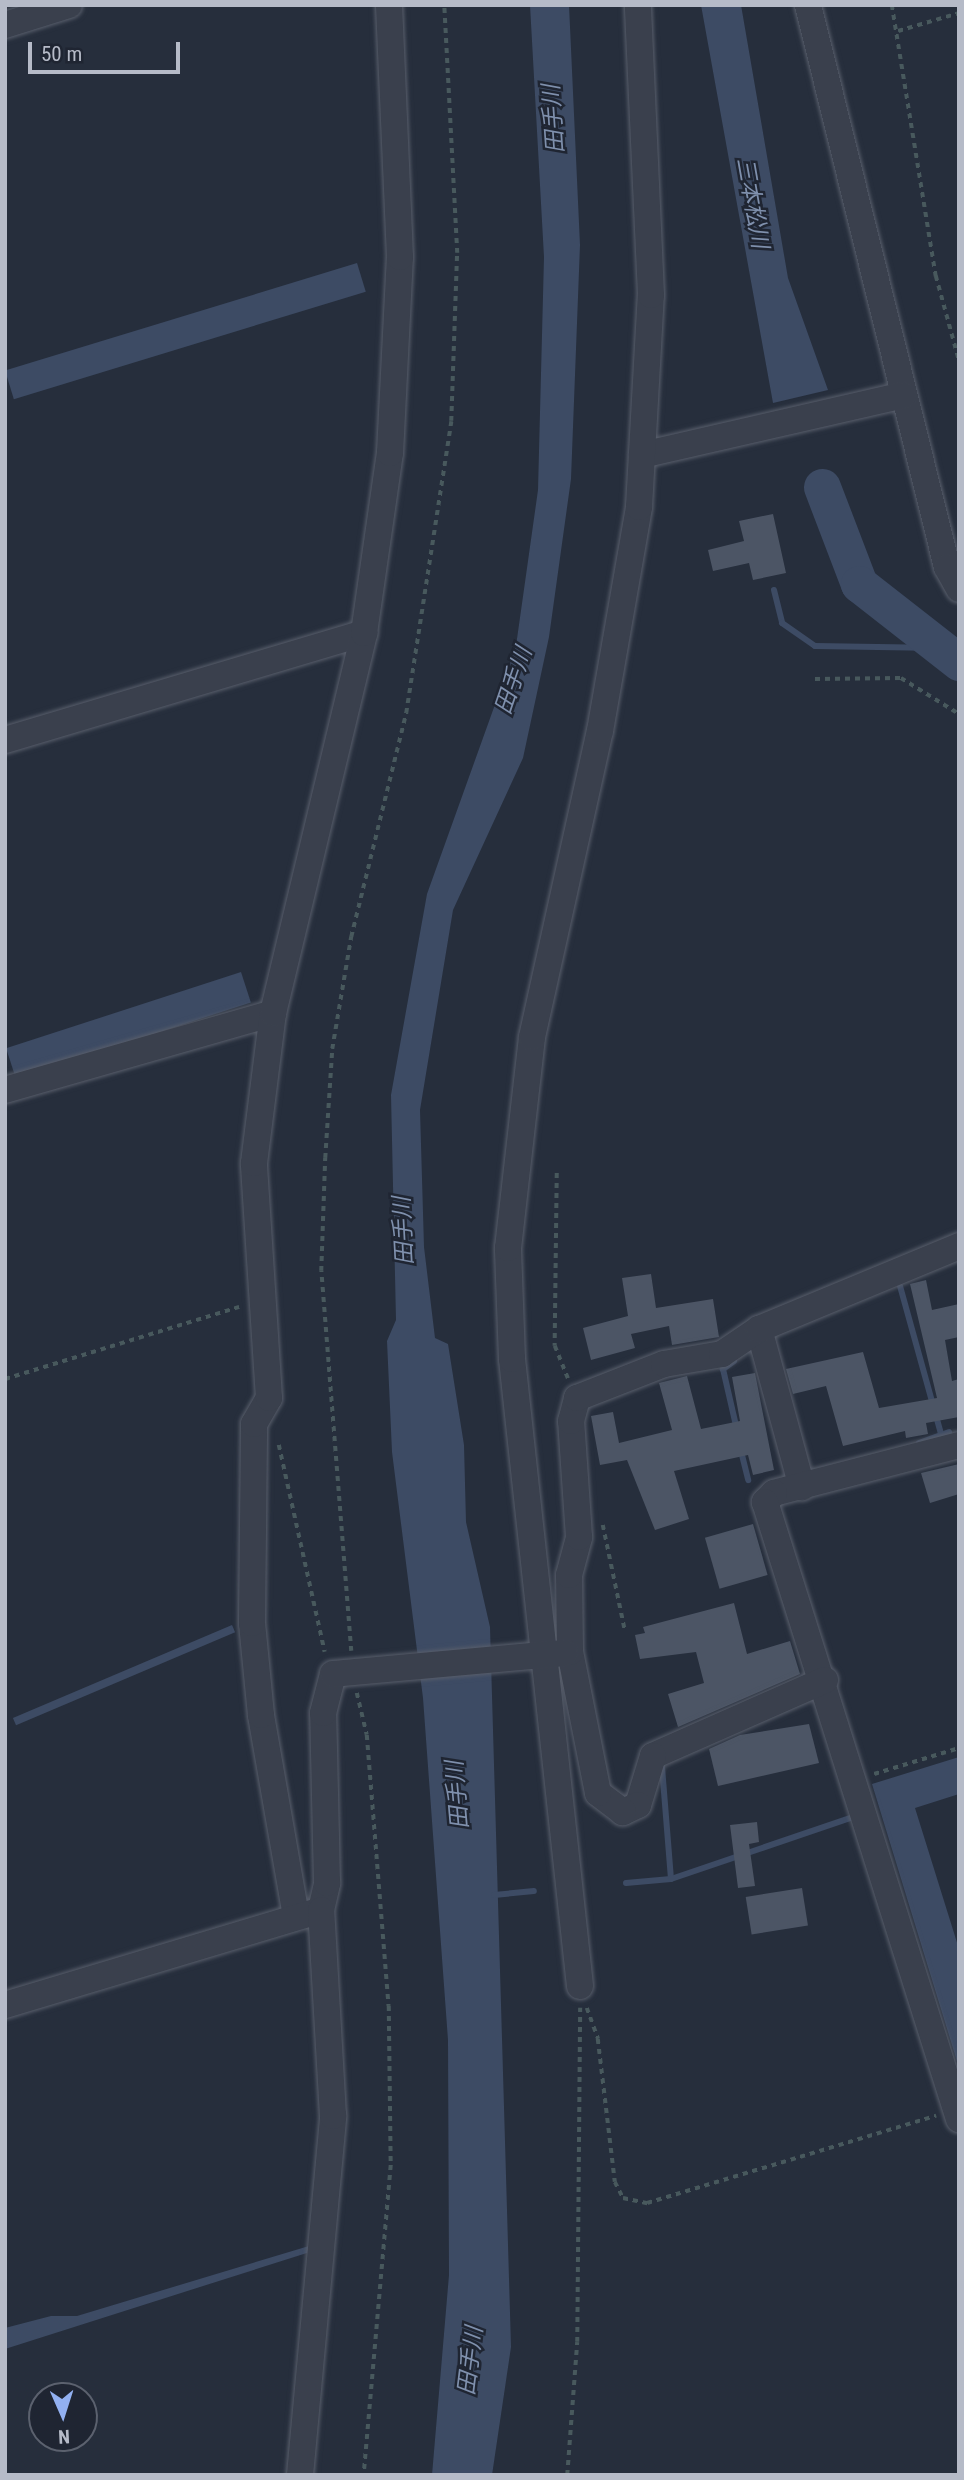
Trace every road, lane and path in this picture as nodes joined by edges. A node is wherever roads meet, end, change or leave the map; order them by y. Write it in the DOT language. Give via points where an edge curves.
graph roads {
  1 [pos="69,5"];
  2 [pos="389,5"];
  3 [pos="444,5"];
  4 [pos="638,5"];
  5 [pos="808,5"];
  6 [pos="892,5"];
  7 [pos="959,13"];
  8 [pos="5,25"];
  9 [pos="898,31"];
  10 [pos="959,360"];
  11 [pos="903,394"];
  12 [pos="642,455"];
  13 [pos="959,589"];
  14 [pos="364,633"];
  15 [pos="815,679"];
  16 [pos="959,714"];
  17 [pos="5,740"];
  18 [pos="273,1013"];
  19 [pos="5,1090"];
  20 [pos="959,1246"];
  21 [pos="258,1301"];
  22 [pos="759,1329"];
  23 [pos="5,1379"];
  24 [pos="277,1438"];
  25 [pos="959,1445"];
  26 [pos="802,1487"];
  27 [pos="550,1654"];
  28 [pos="352,1672"];
  29 [pos="825,1680"];
  30 [pos="959,1748"];
  31 [pos="855,1779"];
  32 [pos="308,1913"];
  33 [pos="580,1986"];
  34 [pos="5,2005"];
  35 [pos="958,2115"];
  36 [pos="300,2475"];
  37 [pos="364,2475"];
  38 [pos="567,2475"];
  1 -- 8 [label="street"];
  2 -- 14 [label="street" via="400,257 390,453"];
  3 -- 28 [label="path" via="457,253 450,421 408,699 351,937 332,1049 325,1158 321,1271"];
  4 -- 12 [label="street" via="651,295"];
  5 -- 11 [label="street"];
  6 -- 9 [label="path"];
  7 -- 9 [label="path"];
  9 -- 10 [label="path" via="936,276"];
  11 -- 12 [label="street"];
  11 -- 13 [label="street" via="947,568"];
  12 -- 27 [label="street" via="600,732 532,1037 512,1186 512,1359"];
  14 -- 17 [label="street"];
  14 -- 18 [label="street"];
  15 -- 16 [label="path" via="901,678"];
  18 -- 19 [label="street"];
  18 -- 21 [label="street" via="254,1163"];
  20 -- 22 [label="street"];
  21 -- 23 [label="path"];
  21 -- 32 [label="street" via="269,1398 254,1424 252,1623 261,1715"];
  22 -- 26 [label="street"];
  22 -- 27 [label="street" via="722,1354 664,1364 577,1398 571,1421 579,1537"];
  24 -- 28 [label="path" via="319,1634"];
  25 -- 26 [label="street"];
  26 -- 29 [label="street" via="774,1493 765,1502"];
  27 -- 28 [label="street"];
  27 -- 29 [label="street" via="598,1793 622,1812 638,1805 653,1756"];
  27 -- 33 [label="street"];
  28 -- 32 [label="street" via="323,1713 327,1883"];
  28 -- 37 [label="path" via="366,1735 389,2006 391,2165"];
  29 -- 31 [label="street"];
  30 -- 31 [label="path"];
  31 -- 35 [label="street"];
  32 -- 34 [label="street"];
  32 -- 36 [label="street" via="334,2116"];
  33 -- 35 [label="path" via="598,2039 615,2182 623,2198 647,2203"];
  33 -- 38 [label="path" via="576,2342"];
}
